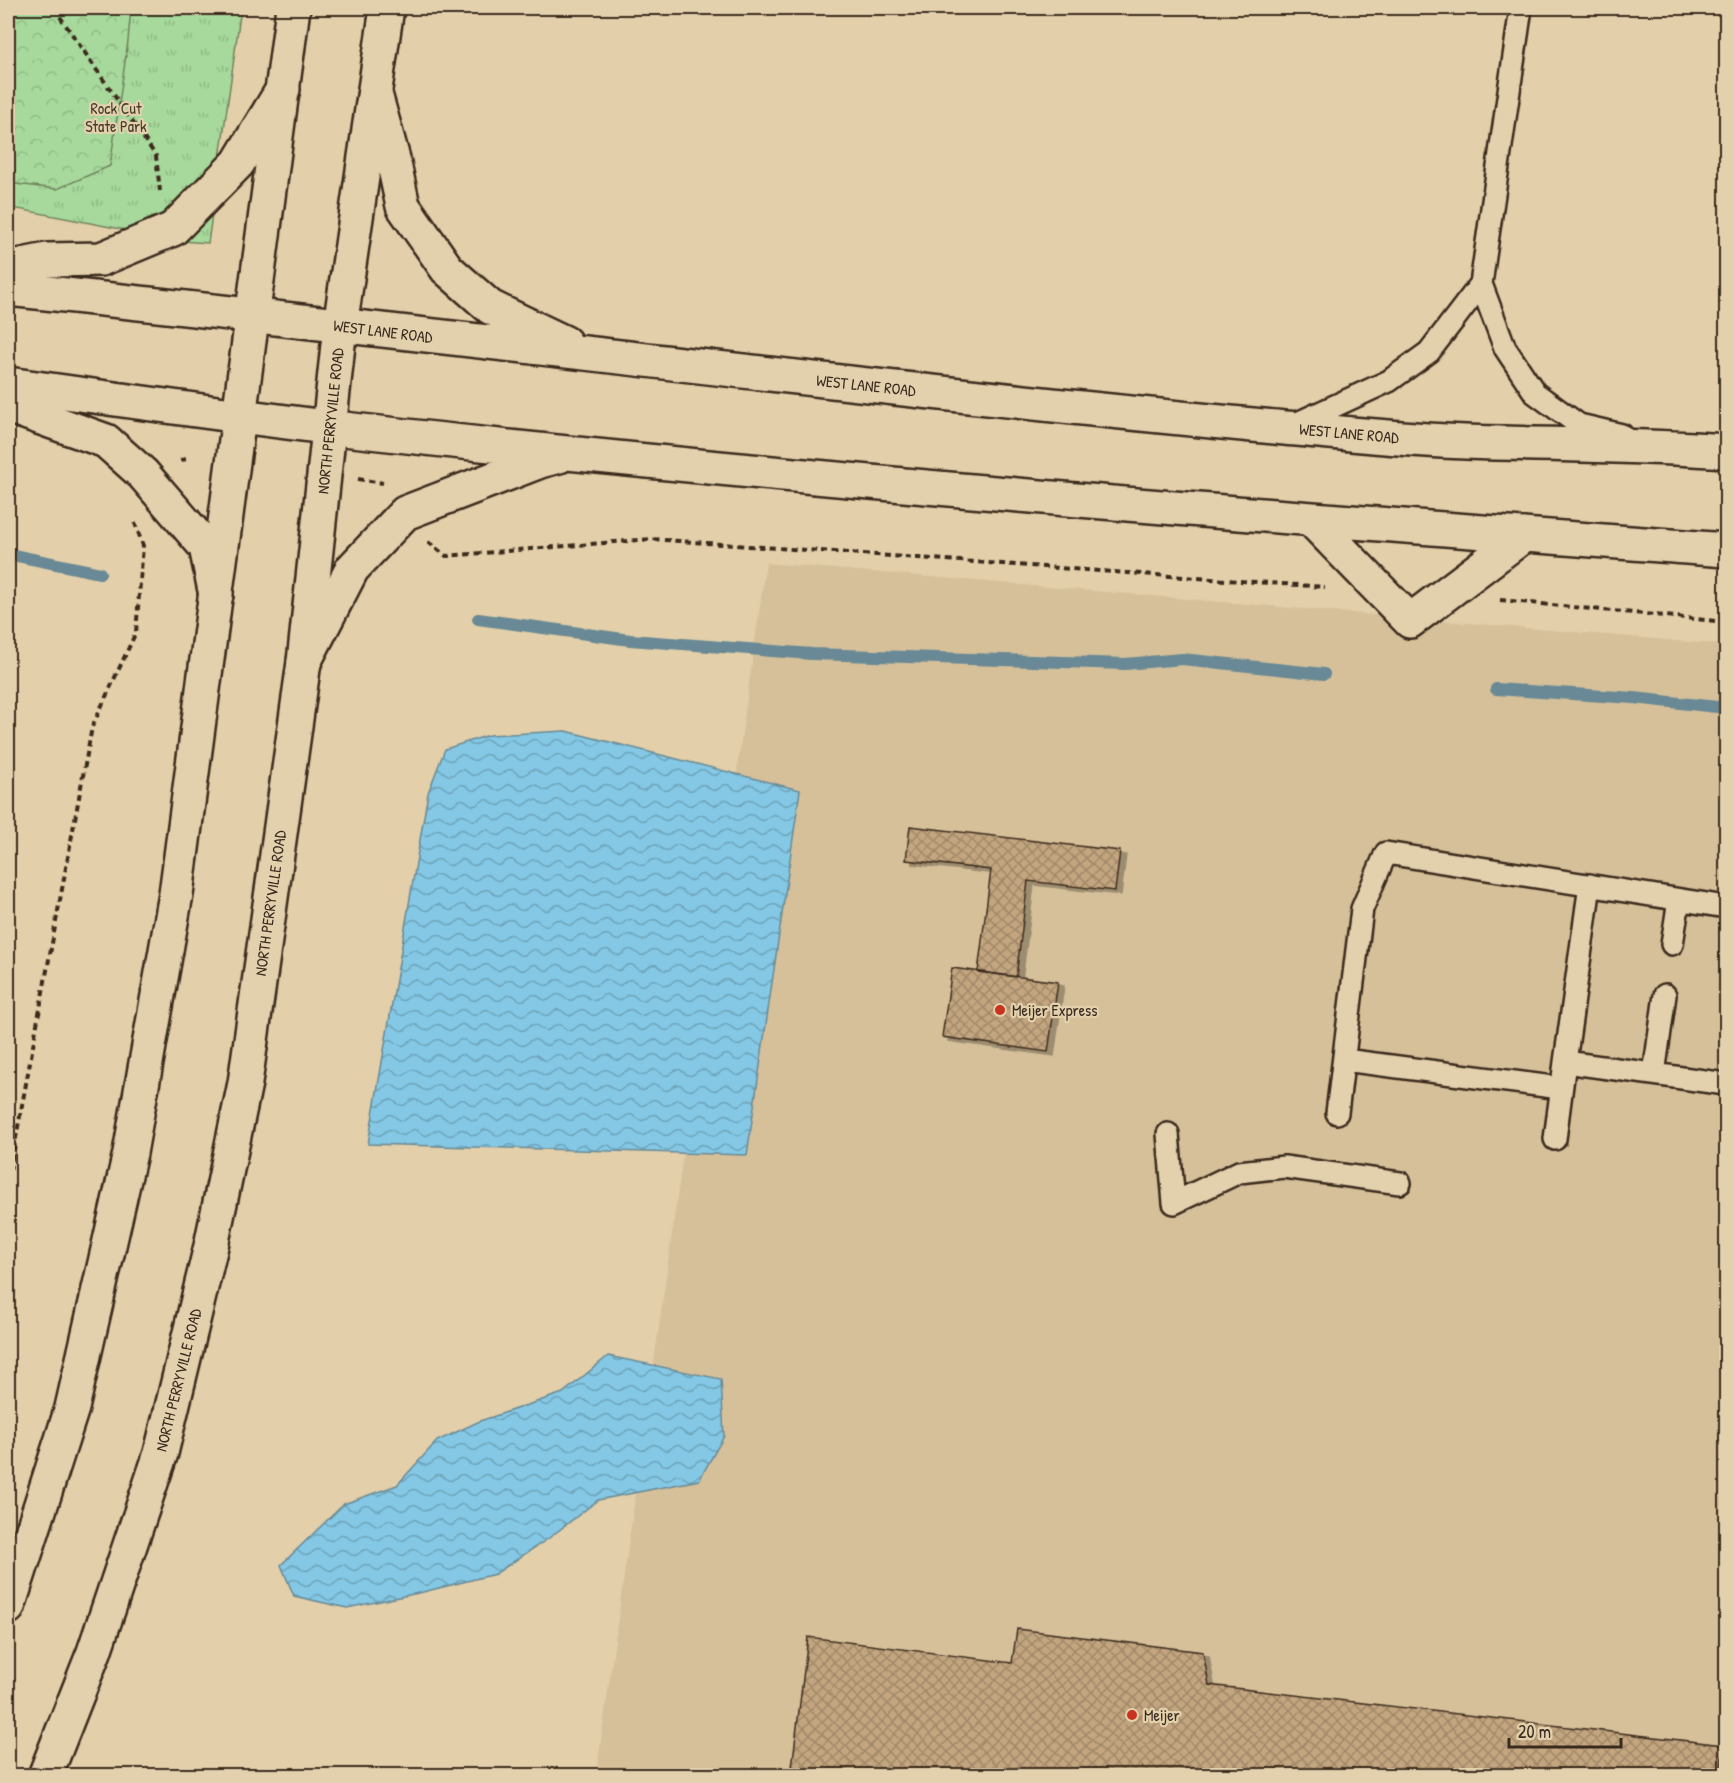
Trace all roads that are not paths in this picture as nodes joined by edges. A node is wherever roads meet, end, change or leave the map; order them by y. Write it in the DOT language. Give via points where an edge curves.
graph roads {
  1 [pos="293,8"];
  2 [pos="387,8"];
  3 [pos="1521,8"];
  4 [pos="283,89"];
  5 [pos="375,94"];
  6 [pos="8,268"];
  7 [pos="1481,284"];
  8 [pos="8,289"];
  9 [pos="254,314"];
  10 [pos="340,326"];
  11 [pos="588,354"];
  12 [pos="8,384"];
  13 [pos="8,406"];
  14 [pos="240,416"];
  15 [pos="329,427"];
  16 [pos="1287,428"];
  17 [pos="1680,448"];
  18 [pos="1726,451"];
  19 [pos="576,453"];
  20 [pos="1311,519"];
  21 [pos="1524,535"];
  22 [pos="1726,550"];
  23 [pos="216,595"];
  24 [pos="304,662"];
  25 [pos="1590,885"];
  26 [pos="1678,900"];
  27 [pos="1726,907"];
  28 [pos="1672,944"];
  29 [pos="1665,995"];
  30 [pos="1344,1060"];
  31 [pos="1565,1062"];
  32 [pos="1654,1074"];
  33 [pos="1725,1084"];
  34 [pos="1561,1088"];
  35 [pos="1337,1113"];
  36 [pos="1168,1134"];
  37 [pos="1555,1140"];
  38 [pos="1400,1183"];
  39 [pos="8,1607"];
  40 [pos="45,1776"];
  1 -- 4 [label="main road"];
  2 -- 5 [label="main road, NORTH PERRYVILLE ROAD"];
  3 -- 7 [label="lane"];
  4 -- 6 [label="main road" via="238,163 173,230 101,259 47,260"];
  4 -- 9 [label="main road"];
  5 -- 10 [label="main road, NORTH PERRYVILLE ROAD"];
  5 -- 11 [label="main road" via="403,206 447,269 490,307"];
  7 -- 16 [label="lane" via="1429,352 1389,381"];
  7 -- 17 [label="lane" via="1505,348 1535,393 1579,425"];
  8 -- 9 [label="main road, WEST LANE ROAD"];
  9 -- 10 [label="main road, WEST LANE ROAD"];
  9 -- 14 [label="main road"];
  10 -- 11 [label="main road, WEST LANE ROAD"];
  10 -- 15 [label="main road, NORTH PERRYVILLE ROAD"];
  11 -- 16 [label="main road, WEST LANE ROAD"];
  12 -- 14 [label="main road"];
  13 -- 23 [label="main road" via="106,441 143,474 206,547"];
  14 -- 15 [label="main road"];
  14 -- 23 [label="main road"];
  15 -- 19 [label="main road"];
  15 -- 24 [label="main road, NORTH PERRYVILLE ROAD"];
  16 -- 17 [label="main road, WEST LANE ROAD" via="1461,442"];
  17 -- 18 [label="main road, WEST LANE ROAD"];
  19 -- 20 [label="main road"];
  19 -- 24 [label="main road" via="540,461 405,513 352,569"];
  20 -- 21 [label="main road"];
  20 -- 21 [label="main road" via="1410,621"];
  21 -- 22 [label="main road"];
  23 -- 39 [label="main road" via="176,894 130,1153 72,1408"];
  24 -- 40 [label="main road, NORTH PERRYVILLE ROAD" via="245,1083 211,1246 160,1453 94,1652"];
  25 -- 26 [label="lane"];
  25 -- 30 [label="lane" via="1386,853 1362,909"];
  25 -- 31 [label="lane"];
  26 -- 27 [label="lane"];
  26 -- 28 [label="lane"];
  29 -- 32 [label="lane"];
  30 -- 34 [label="lane"];
  30 -- 35 [label="lane"];
  31 -- 32 [label="lane"];
  31 -- 34 [label="lane"];
  32 -- 33 [label="lane"];
  34 -- 37 [label="lane"];
  36 -- 38 [label="lane" via="1174,1203 1239,1172 1284,1167"];
}
